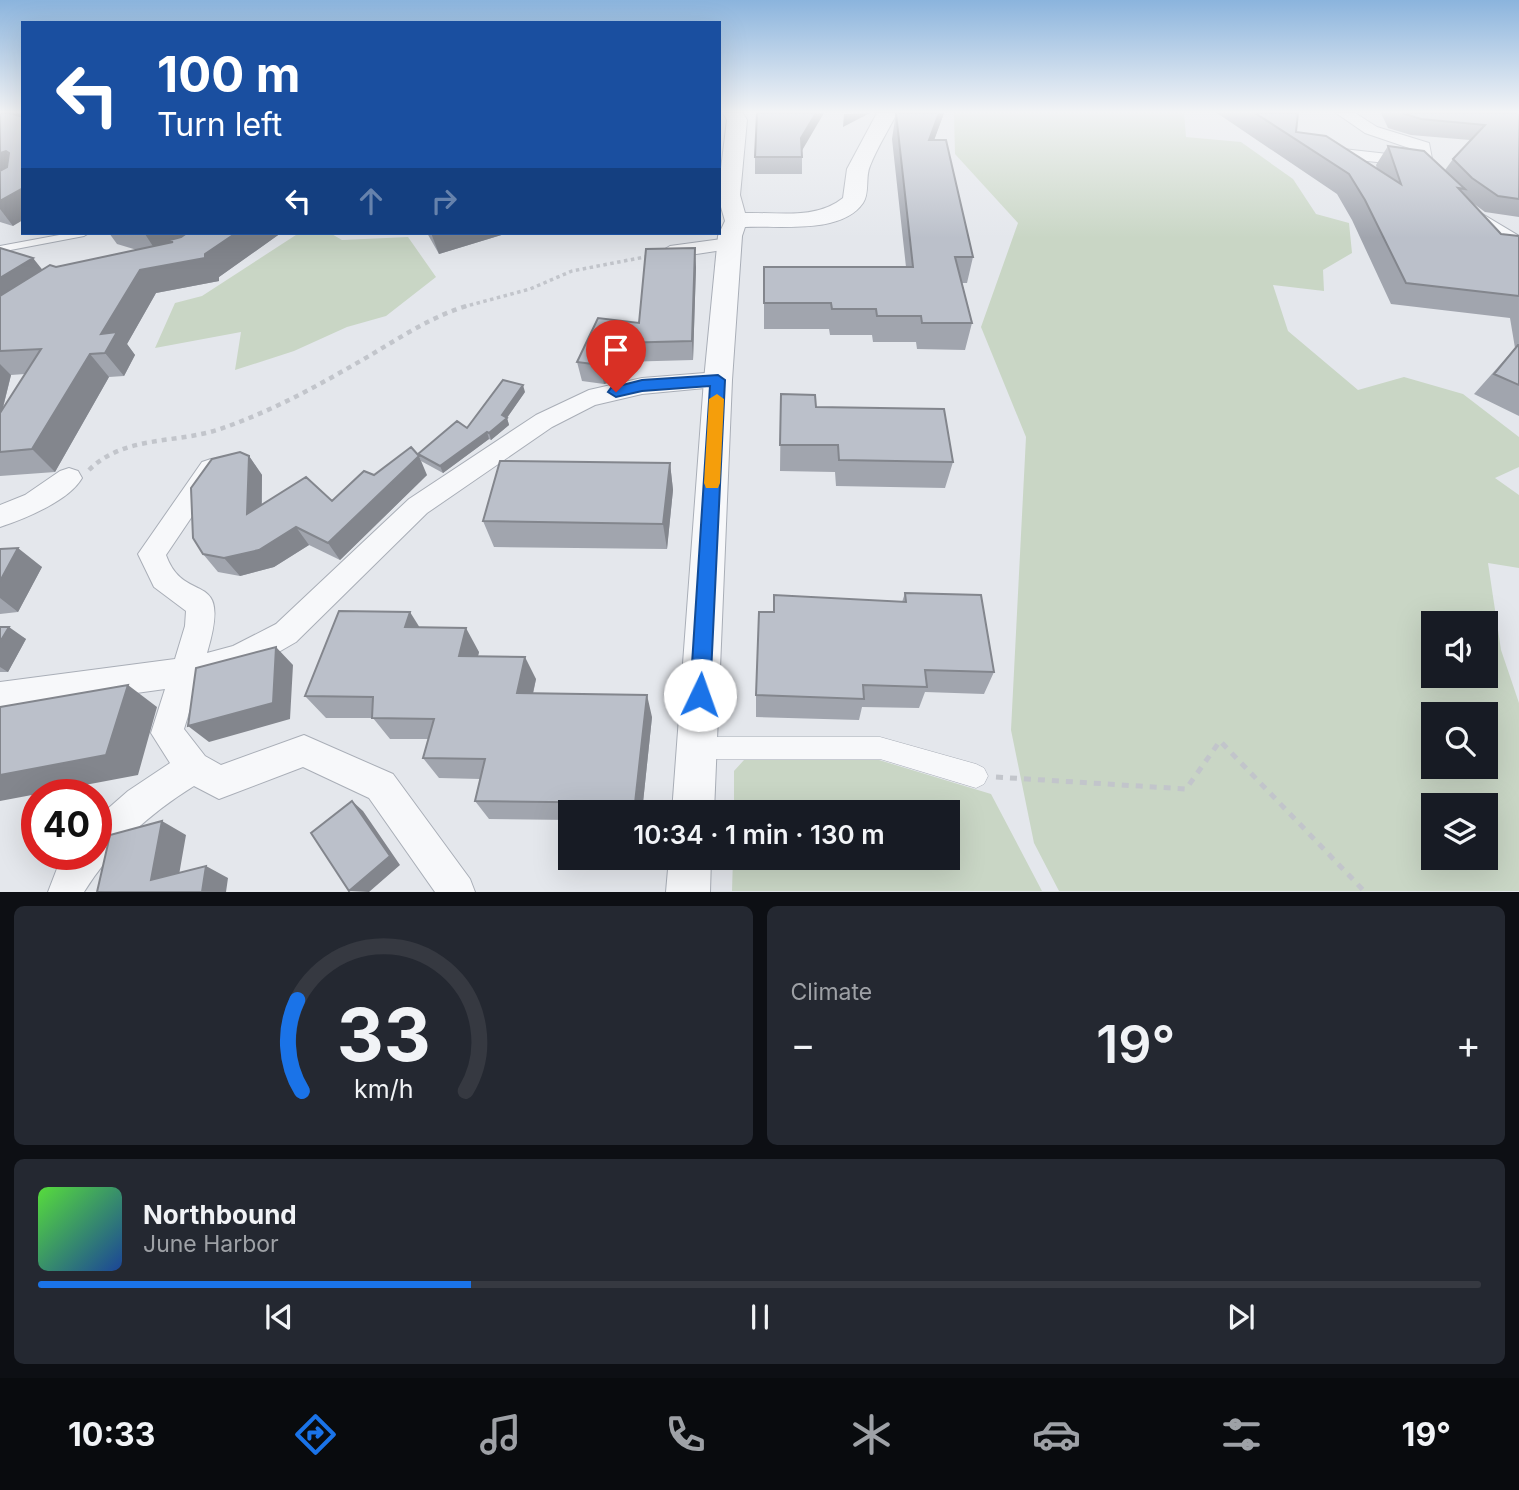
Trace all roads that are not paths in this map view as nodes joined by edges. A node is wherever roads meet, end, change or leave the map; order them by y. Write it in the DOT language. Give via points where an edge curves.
graph roads {
  1 [pos="734,155"];
  2 [pos="865,155"];
  3 [pos="1355,155"];
  4 [pos="1423,155"];
  5 [pos="1424,164"];
  6 [pos="736,221"];
  7 [pos="74,235"];
  8 [pos="729,244"];
  9 [pos="1519,244"];
  10 [pos="0,249"];
  11 [pos="670,252"];
  12 [pos="718,380"];
  13 [pos="215,462"];
  14 [pos="69,478"];
  15 [pos="0,516"];
  16 [pos="186,672"];
  17 [pos="0,697"];
  18 [pos="697,748"];
  19 [pos="193,768"];
  20 [pos="976,776"];
  21 [pos="694,800"];
  22 [pos="112,825"];
  23 [pos="78,870"];
  24 [pos="689,870"];
  25 [pos="66,891"];
  26 [pos="457,891"];
  27 [pos="688,891"];
  1 -- 6 [label="street" via="729,195"];
  2 -- 6 [label="street" via="858,169 854,200 836,214"];
  3 -- 5 [label="street"];
  4 -- 5 [label="street"];
  5 -- 9 [label="street" via="1455,199"];
  6 -- 8 [label="street"];
  7 -- 10 [label="lane"];
  8 -- 11 [label="street"];
  8 -- 12 [label="street"];
  12 -- 16 [label="street" via="642,386 589,398 544,421 418,506 286,633 238,659"];
  12 -- 18 [label="street"];
  13 -- 16 [label="street" via="152,554 157,571 201,605 200,626"];
  14 -- 15 [label="street" via="34,502"];
  16 -- 17 [label="street"];
  16 -- 19 [label="street" via="167,733"];
  18 -- 20 [label="street" via="880,748"];
  18 -- 21 [label="street"];
  19 -- 22 [label="street"];
  19 -- 26 [label="street" via="219,782 304,751 381,786"];
  23 -- 25 [label="street"];
  24 -- 27 [label="street"];
}
